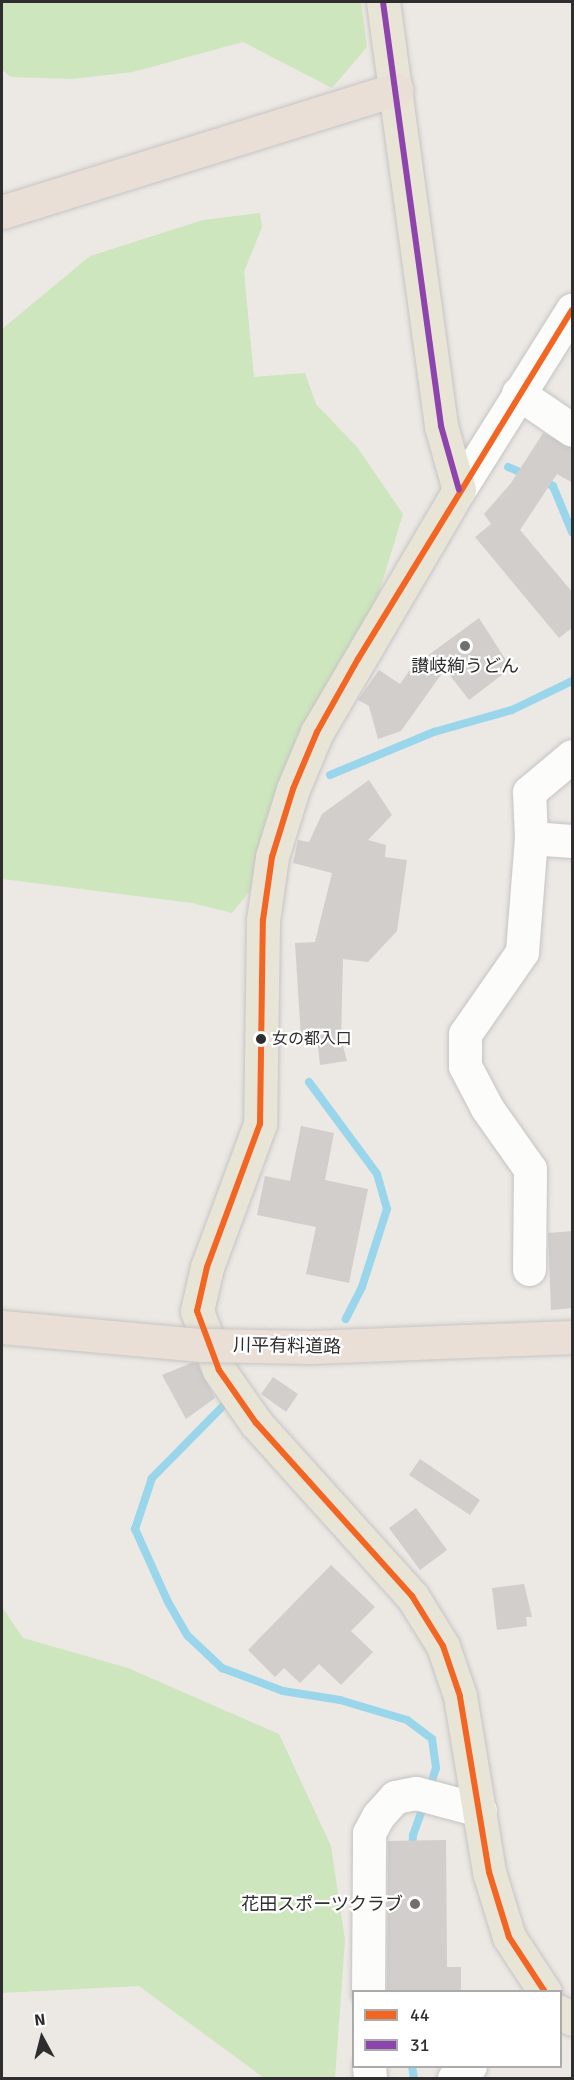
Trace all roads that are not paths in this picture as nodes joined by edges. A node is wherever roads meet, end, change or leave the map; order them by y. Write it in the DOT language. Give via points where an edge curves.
graph roads {
  1 [pos="383,2"];
  2 [pos="396,88"];
  3 [pos="2,212"];
  4 [pos="573,310"];
  5 [pos="518,393"];
  6 [pos="573,430"];
  7 [pos="459,490"];
  8 [pos="573,756"];
  9 [pos="531,838"];
  10 [pos="573,841"];
  11 [pos="529,1269"];
  12 [pos="2,1327"];
  13 [pos="573,1337"];
  14 [pos="2,1343"];
  15 [pos="573,1355"];
  16 [pos="480,1810"];
  17 [pos="368,1990"];
  18 [pos="544,1990"];
  19 [pos="469,2068"];
  20 [pos="454,2079"];
  1 -- 2 [label="main road"];
  2 -- 3 [label="highway"];
  2 -- 7 [label="main road" via="441,426"];
  4 -- 5 [label="street"];
  5 -- 6 [label="street"];
  5 -- 7 [label="street"];
  7 -- 16 [label="main road" via="317,732 286,812 272,857 263,920 260,1124 207,1268 197,1311 219,1370 256,1424 412,1596 443,1646 460,1696"];
  8 -- 9 [label="street" via="529,792"];
  9 -- 10 [label="street"];
  9 -- 11 [label="street" via="522,952 465,1034 465,1066 487,1108 530,1169"];
  12 -- 13 [label="highway, 川平有料道路, bridge" via="201,1345 311,1347"];
  14 -- 15 [label="highway, 川平有料道路" via="107,1354 311,1363"];
  16 -- 17 [label="street" via="430,1797 395,1797 369,1833"];
  16 -- 18 [label="main road" via="489,1872 509,1937"];
  19 -- 20 [label="street"];
}
